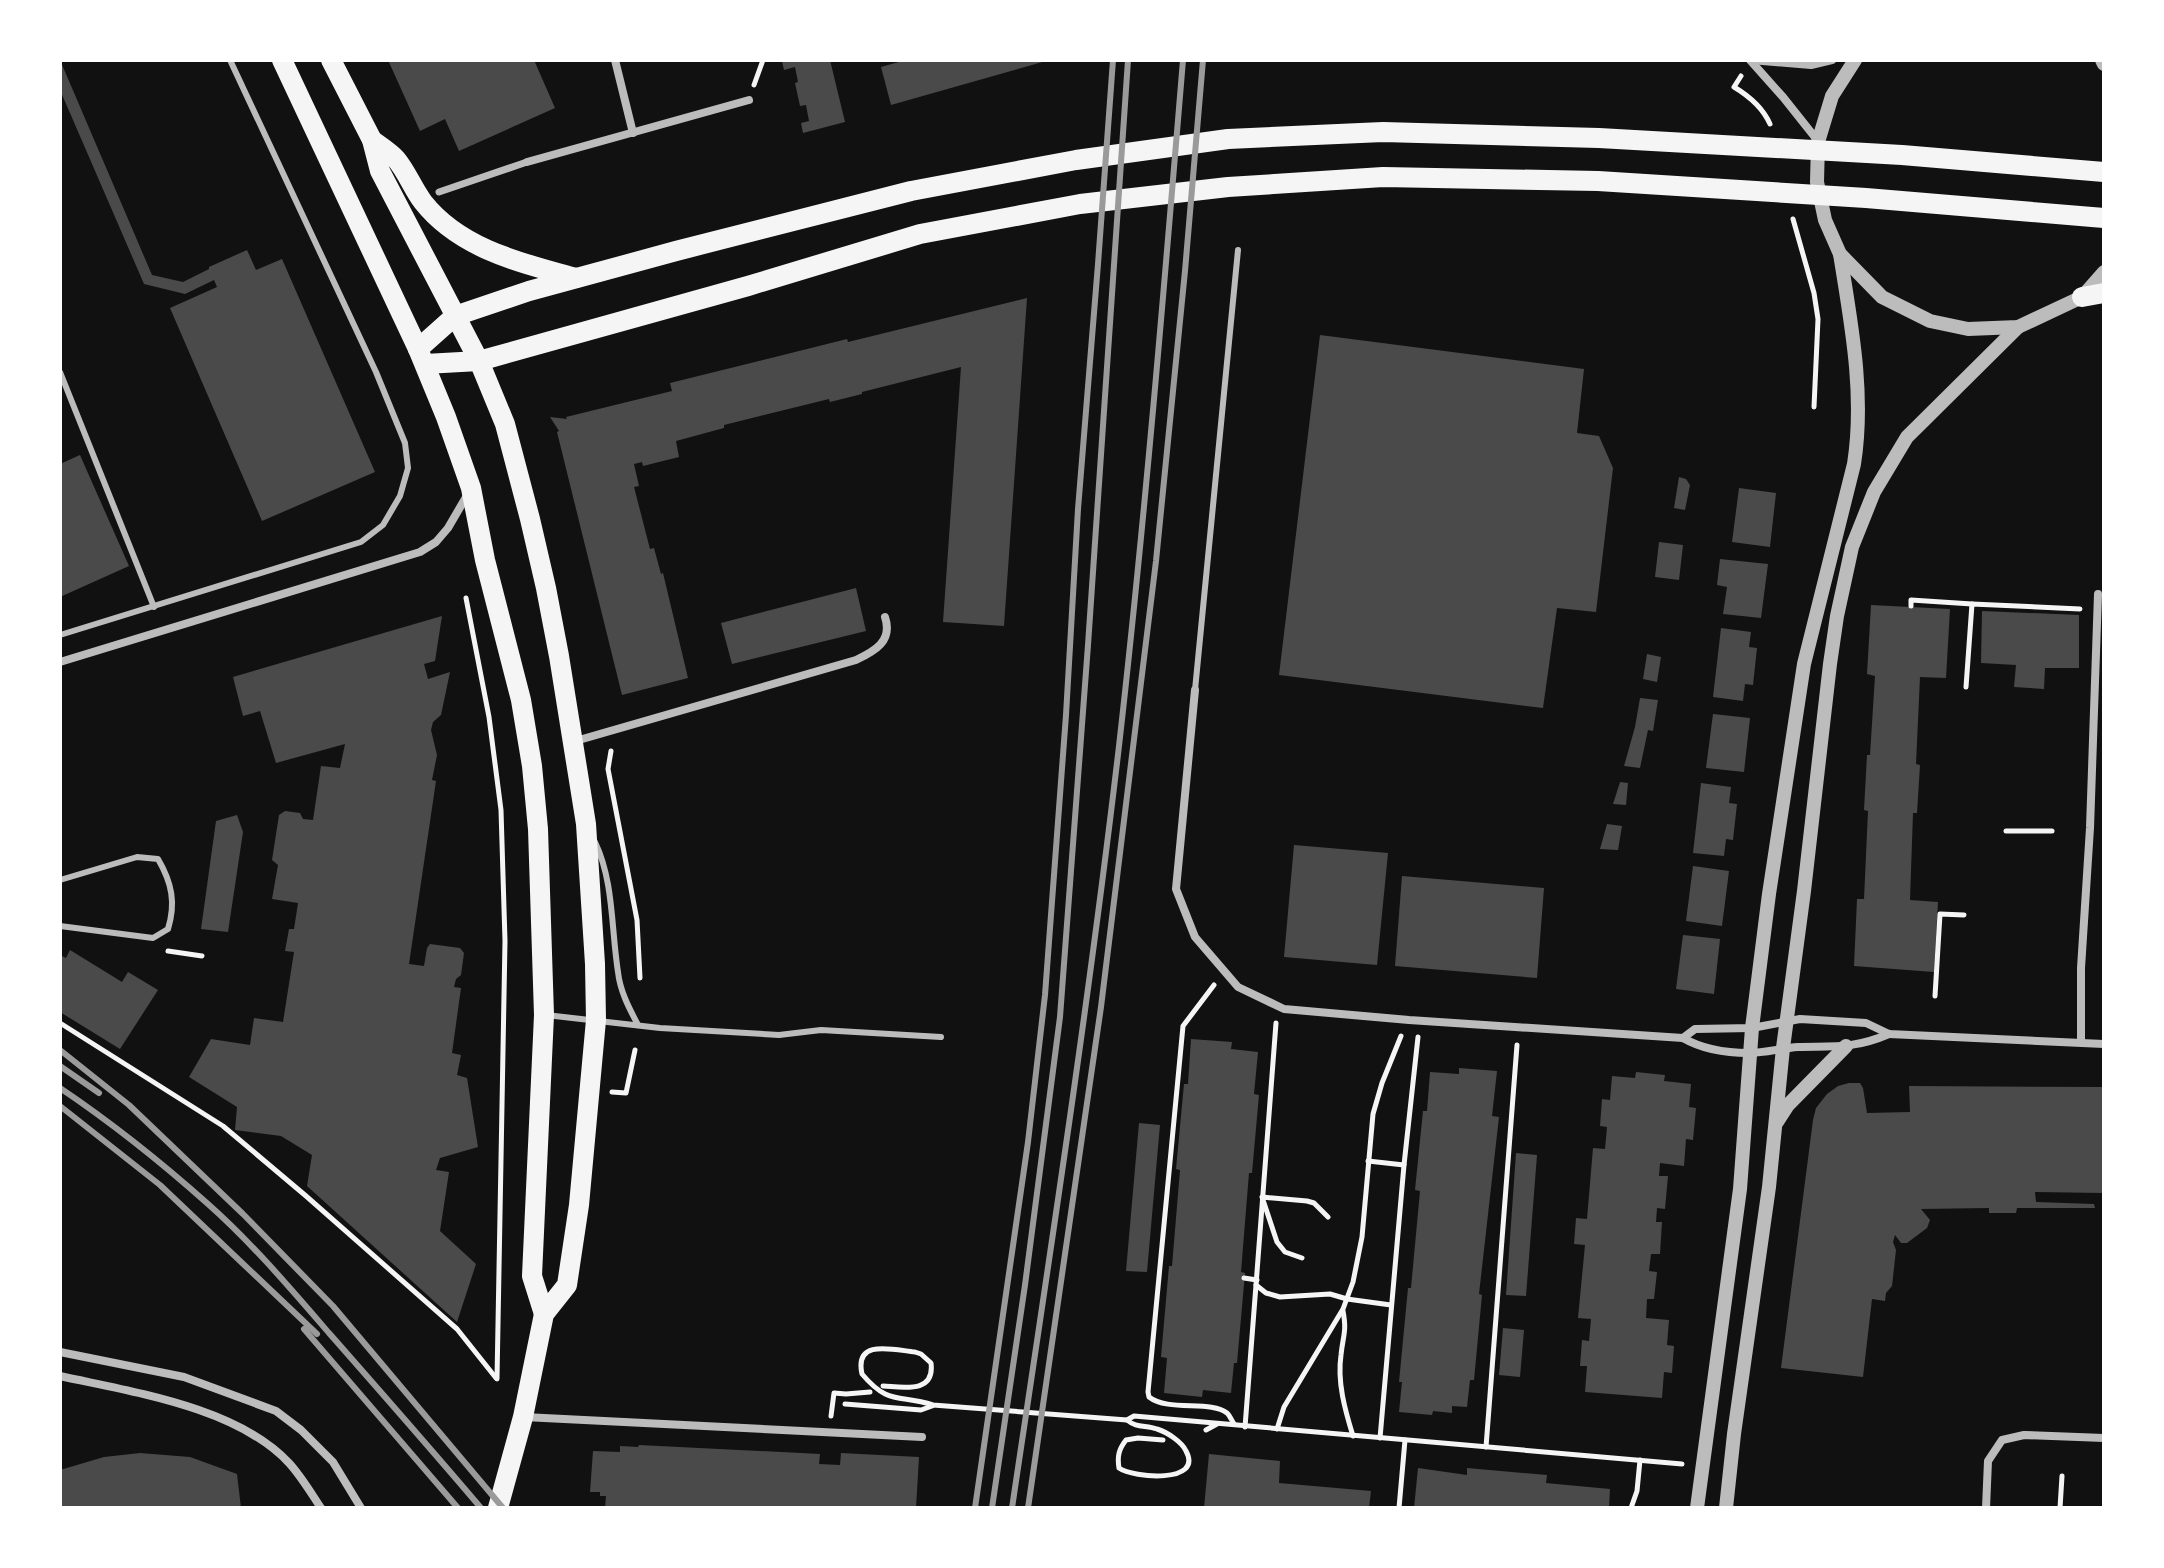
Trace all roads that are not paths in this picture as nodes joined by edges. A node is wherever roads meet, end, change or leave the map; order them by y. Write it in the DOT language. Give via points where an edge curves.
graph roads {
  1 [pos="230,60"];
  2 [pos="282,60"];
  3 [pos="331,60"];
  4 [pos="615,60"];
  5 [pos="1832,60"];
  6 [pos="1855,60"];
  7 [pos="749,100"];
  8 [pos="633,133"];
  9 [pos="372,140"];
  10 [pos="1818,142"];
  11 [pos="527,162"];
  12 [pos="2104,172"];
  13 [pos="439,192"];
  14 [pos="2104,218"];
  15 [pos="1238,250"];
  16 [pos="1840,254"];
  17 [pos="2104,272"];
  18 [pos="577,278"];
  19 [pos="2104,293"];
  20 [pos="2082,297"];
  21 [pos="455,316"];
  22 [pos="2018,327"];
  23 [pos="422,357"];
  24 [pos="479,361"];
  25 [pos="60,372"];
  26 [pos="471,488"];
  27 [pos="2098,594"];
  28 [pos="154,607"];
  29 [pos="885,617"];
  30 [pos="60,635"];
  31 [pos="60,662"];
  32 [pos="1195,690"];
  33 [pos="572,743"];
  34 [pos="586,824"];
  35 [pos="60,880"];
  36 [pos="60,926"];
  37 [pos="544,1015"];
  38 [pos="596,1020"];
  39 [pos="1787,1020"];
  40 [pos="638,1025"];
  41 [pos="1752,1028"];
  42 [pos="1889,1034"];
  43 [pos="941,1037"];
  44 [pos="1683,1038"];
  45 [pos="2081,1041"];
  46 [pos="2104,1044"];
  47 [pos="1846,1046"];
  48 [pos="1783,1048"];
  49 [pos="1750,1053"];
  50 [pos="1775,1126"];
  51 [pos="544,1314"];
  52 [pos="60,1352"];
  53 [pos="60,1376"];
  54 [pos="523,1417"];
  55 [pos="922,1437"];
  56 [pos="2104,1438"];
  57 [pos="321,1508"];
  58 [pos="361,1508"];
  59 [pos="498,1508"];
  60 [pos="1697,1508"];
  61 [pos="1726,1508"];
  62 [pos="1986,1508"];
  1 -- 28 [label="lane" via="376,372 405,443 408,468 383,525 361,542"];
  2 -- 23 [label="main road"];
  3 -- 9 [label="main road"];
  4 -- 8 [label="street"];
  5 -- 10 [label="street" via="1811,65 1750,60"];
  6 -- 10 [label="street" via="1832,96"];
  7 -- 8 [label="street"];
  8 -- 11 [label="street"];
  9 -- 18 [label="main road" via="396,159 423,202 452,230 508,259"];
  9 -- 21 [label="main road" via="380,171"];
  10 -- 16 [label="street" via="1817,182"];
  11 -- 13 [label="street"];
  12 -- 18 [label="main road" via="1615,139 1383,132 1228,139 911,191"];
  14 -- 24 [label="main road" via="1598,181 1383,177 1228,187 1095,203 920,234"];
  15 -- 32 [label="lane"];
  16 -- 22 [label="street" via="1882,297 1930,321 1968,329"];
  16 -- 41 [label="street" via="1857,380 1858,442 1804,664"];
  17 -- 20 [label="street"];
  18 -- 21 [label="main road"];
  19 -- 20 [label="main road"];
  20 -- 22 [label="street"];
  21 -- 23 [label="main road"];
  21 -- 24 [label="main road"];
  22 -- 39 [label="street" via="1907,437 1874,492 1852,547 1832,652"];
  23 -- 24 [label="main road"];
  23 -- 26 [label="main road"];
  24 -- 33 [label="main road" via="505,424 530,519"];
  25 -- 28 [label="lane"];
  26 -- 31 [label="street" via="448,528 420,552"];
  26 -- 37 [label="main road" via="532,766"];
  27 -- 45 [label="street"];
  28 -- 30 [label="lane"];
  29 -- 33 [label="street" via="888,635 856,660"];
  32 -- 44 [label="street" via="1176,889 1195,937 1238,987 1289,1010"];
  33 -- 34 [label="main road"];
  34 -- 38 [label="main road"];
  34 -- 40 [label="lane" via="600,854 613,912 621,988"];
  35 -- 36 [label="lane" via="137,857 158,859 169,877 174,911 168,929 153,938"];
  37 -- 38 [label="lane"];
  37 -- 51 [label="main road" via="532,1276"];
  38 -- 40 [label="lane"];
  38 -- 51 [label="main road" via="567,1285"];
  39 -- 41 [label="street"];
  39 -- 42 [label="street" via="1866,1023"];
  39 -- 48 [label="street"];
  40 -- 43 [label="lane" via="779,1035 821,1030"];
  41 -- 44 [label="street" via="1695,1029"];
  41 -- 49 [label="street"];
  42 -- 45 [label="street"];
  42 -- 47 [label="street"];
  44 -- 49 [label="street"];
  45 -- 46 [label="street"];
  47 -- 48 [label="street"];
  47 -- 50 [label="street" via="1788,1105"];
  48 -- 49 [label="street"];
  48 -- 50 [label="street"];
  49 -- 60 [label="street" via="1740,1189"];
  50 -- 61 [label="street"];
  51 -- 54 [label="main road"];
  52 -- 58 [label="street" via="184,1377 276,1411 333,1462"];
  53 -- 57 [label="street" via="230,1422 288,1462"];
  54 -- 55 [label="street"];
  54 -- 59 [label="main road"];
  56 -- 62 [label="street" via="2024,1435 2002,1440 1988,1461"];
}
